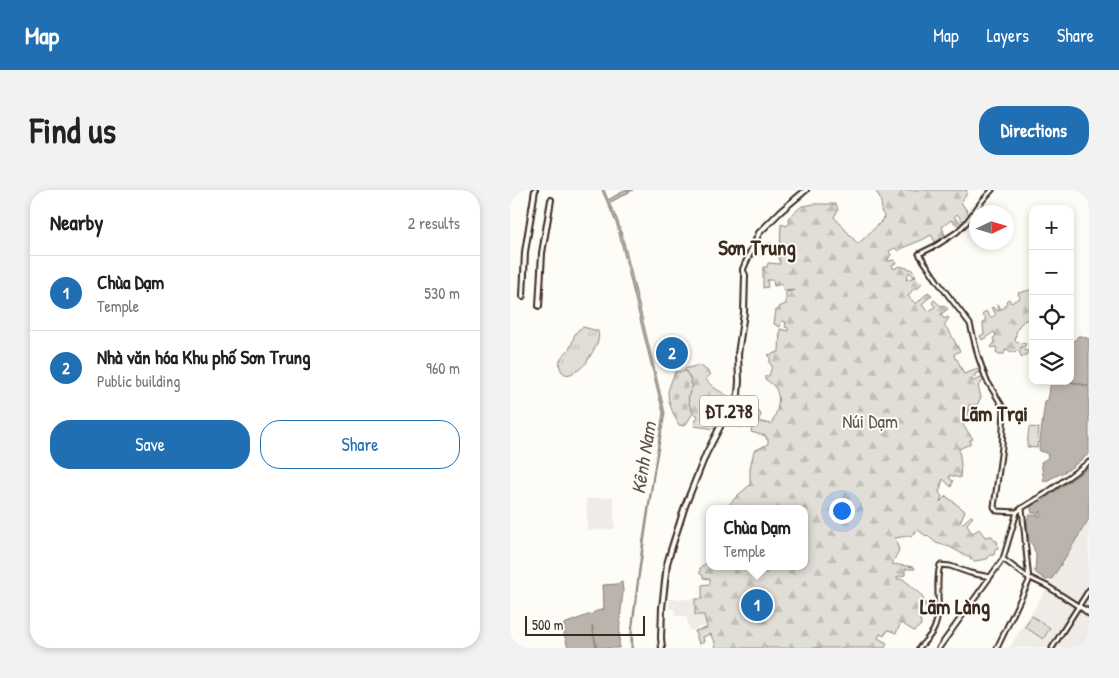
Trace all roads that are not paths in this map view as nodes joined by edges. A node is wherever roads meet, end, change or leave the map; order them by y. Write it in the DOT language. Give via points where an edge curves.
graph roads {
  1 [pos="535,190"];
  2 [pos="806,190"];
  3 [pos="992,190"];
  4 [pos="550,200"];
  5 [pos="523,296"];
  6 [pos="539,306"];
  7 [pos="1089,462"];
  8 [pos="1022,508"];
  9 [pos="1017,512"];
  10 [pos="1003,559"];
  11 [pos="990,577"];
  12 [pos="1030,578"];
  13 [pos="1089,590"];
  14 [pos="1078,606"];
  15 [pos="1089,612"];
  16 [pos="662,648"];
  17 [pos="919,648"];
  18 [pos="939,648"];
  19 [pos="996,648"];
  20 [pos="1052,648"];
  1 -- 5 [label="main road"];
  2 -- 16 [label="main road, ĐT.278" via="759,233 742,272 744,313 738,354 738,395 706,454 671,550 662,608"];
  3 -- 9 [label="street" via="958,232 919,254 970,324 986,378 1003,408 1002,447 994,507 997,511"];
  4 -- 6 [label="main road"];
  7 -- 8 [label="street"];
  8 -- 9 [label="street"];
  8 -- 12 [label="street"];
  9 -- 10 [label="street"];
  10 -- 11 [label="street"];
  10 -- 12 [label="street"];
  11 -- 17 [label="street" via="940,565 934,629"];
  11 -- 18 [label="street"];
  12 -- 14 [label="street"];
  12 -- 19 [label="street"];
  13 -- 14 [label="street"];
  14 -- 15 [label="street"];
  14 -- 20 [label="street"];
}
